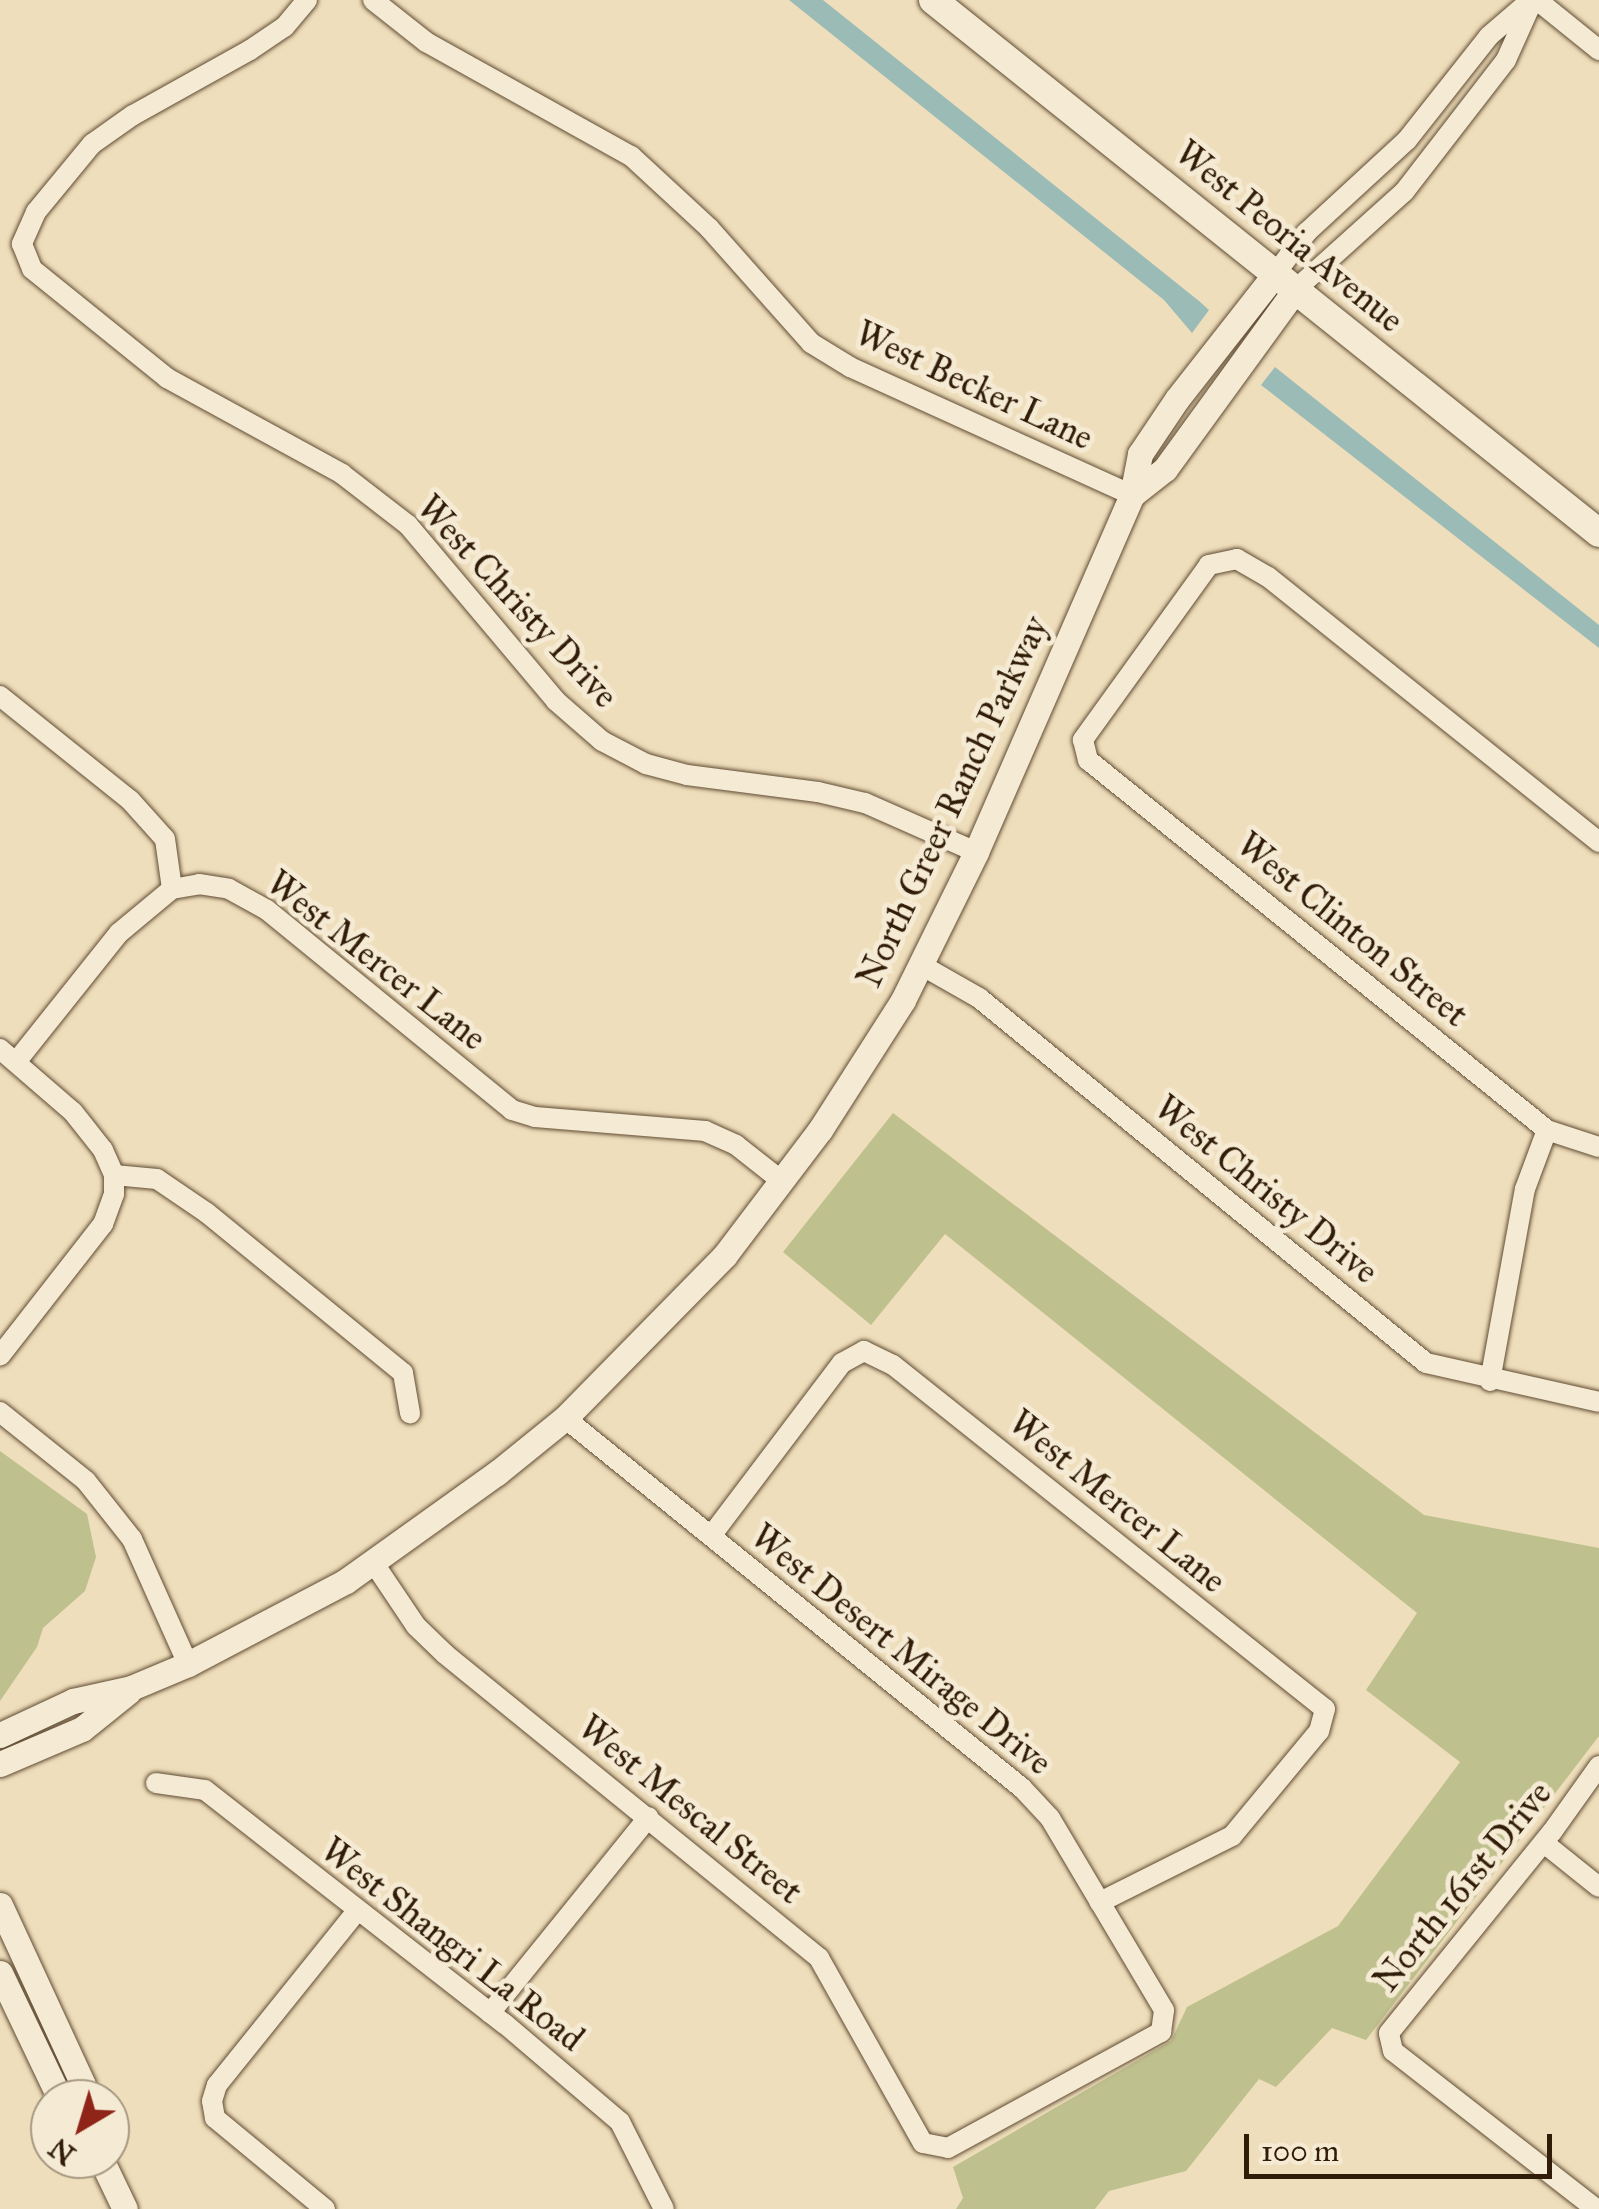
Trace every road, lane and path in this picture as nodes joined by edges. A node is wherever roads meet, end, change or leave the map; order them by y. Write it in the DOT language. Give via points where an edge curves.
graph roads {
  1 [pos="307,0"];
  2 [pos="372,0"];
  3 [pos="933,0"];
  4 [pos="1534,0"];
  5 [pos="1599,50"];
  6 [pos="1285,282"];
  7 [pos="1132,494"];
  8 [pos="1599,533"];
  9 [pos="0,696"];
  10 [pos="1599,842"];
  11 [pos="976,852"];
  12 [pos="172,889"];
  13 [pos="921,965"];
  14 [pos="8,1055"];
  15 [pos="1547,1130"];
  16 [pos="1599,1147"];
  17 [pos="114,1175"];
  18 [pos="783,1182"];
  19 [pos="0,1356"];
  20 [pos="1490,1381"];
  21 [pos="1599,1402"];
  22 [pos="0,1412"];
  23 [pos="410,1413"];
  24 [pos="565,1418"];
  25 [pos="711,1536"];
  26 [pos="373,1562"];
  27 [pos="188,1664"];
  28 [pos="132,1688"];
  29 [pos="0,1735"];
  30 [pos="0,1764"];
  31 [pos="1599,1766"];
  32 [pos="156,1782"];
  33 [pos="649,1817"];
  34 [pos="1544,1842"];
  35 [pos="1599,1887"];
  36 [pos="1100,1902"];
  37 [pos="0,1905"];
  38 [pos="357,1911"];
  39 [pos="0,1974"];
  40 [pos="490,2013"];
  41 [pos="1161,2032"];
  42 [pos="50,2079"];
  43 [pos="80,2079"];
  44 [pos="111,2179"];
  45 [pos="125,2209"];
  46 [pos="325,2209"];
  47 [pos="664,2209"];
  48 [pos="1596,2209"];
  1 -- 11 [label="street, West Christy Drive" via="250,50 92,144 36,212 22,244 32,269 167,378 342,474 408,524 556,700 602,741 687,776 865,804"];
  2 -- 7 [label="street, West Becker Lane" via="426,42 631,156 709,228 812,343 850,368"];
  3 -- 6 [label="main road, West Peoria Avenue"];
  4 -- 5 [label="street"];
  4 -- 6 [label="street" via="1489,36 1407,140 1307,232"];
  4 -- 6 [label="street" via="1506,60 1404,192"];
  6 -- 7 [label="street, North Greer Ranch Parkway" via="1165,470"];
  6 -- 8 [label="main road, West Peoria Avenue"];
  7 -- 11 [label="street, North Greer Ranch Parkway"];
  9 -- 12 [label="street" via="130,800 165,838"];
  10 -- 15 [label="street, West Clinton Street" via="1237,559 1210,565 1083,740 1088,760"];
  11 -- 13 [label="street, North Greer Ranch Parkway"];
  12 -- 14 [label="street" via="120,934"];
  12 -- 18 [label="street, West Mercer Lane" via="228,889 267,910 512,1110 705,1130"];
  13 -- 18 [label="street, North Greer Ranch Parkway"];
  13 -- 20 [label="street, West Christy Drive" via="980,998 1426,1363"];
  14 -- 17 [label="street" via="73,1112"];
  15 -- 16 [label="street, West Clinton Street"];
  15 -- 20 [label="street" via="1526,1189"];
  17 -- 19 [label="street" via="103,1224"];
  17 -- 23 [label="street" via="158,1179 207,1213 403,1373"];
  18 -- 24 [label="street, North Greer Ranch Parkway" via="725,1255"];
  20 -- 21 [label="street, West Christy Drive"];
  22 -- 27 [label="street" via="86,1481 132,1538"];
  24 -- 25 [label="street, West Desert Mirage Drive"];
  24 -- 26 [label="street, North Greer Ranch Parkway"];
  25 -- 36 [label="street, West Desert Mirage Drive" via="1022,1788 1050,1818"];
  25 -- 36 [label="street, West Mercer Lane" via="842,1363 864,1352 894,1364 1326,1709 1319,1730 1232,1836"];
  26 -- 27 [label="street, North Greer Ranch Parkway"];
  26 -- 33 [label="street, West Mescal Street" via="416,1626 445,1654"];
  27 -- 28 [label="street, North Greer Ranch Parkway"];
  28 -- 29 [label="street, North Greer Ranch Parkway" via="72,1701"];
  28 -- 30 [label="street, North Greer Ranch Parkway" via="82,1730"];
  31 -- 34 [label="street, North 161st Drive"];
  32 -- 38 [label="street, West Shangri La Road" via="204,1790"];
  33 -- 40 [label="street"];
  33 -- 41 [label="street, West Mescal Street" via="819,1958 923,2143 948,2148"];
  34 -- 35 [label="street"];
  34 -- 48 [label="street, North 161st Drive" via="1389,2033 1393,2051"];
  36 -- 41 [label="street, West Desert Mirage Drive" via="1164,2010"];
  37 -- 43 [label="street"];
  38 -- 40 [label="street, West Shangri La Road"];
  38 -- 46 [label="street" via="217,2085 212,2101 215,2118"];
  39 -- 42 [label="street"];
  40 -- 47 [label="street, West Shangri La Road" via="620,2122"];
  44 -- 45 [label="street"];
}
